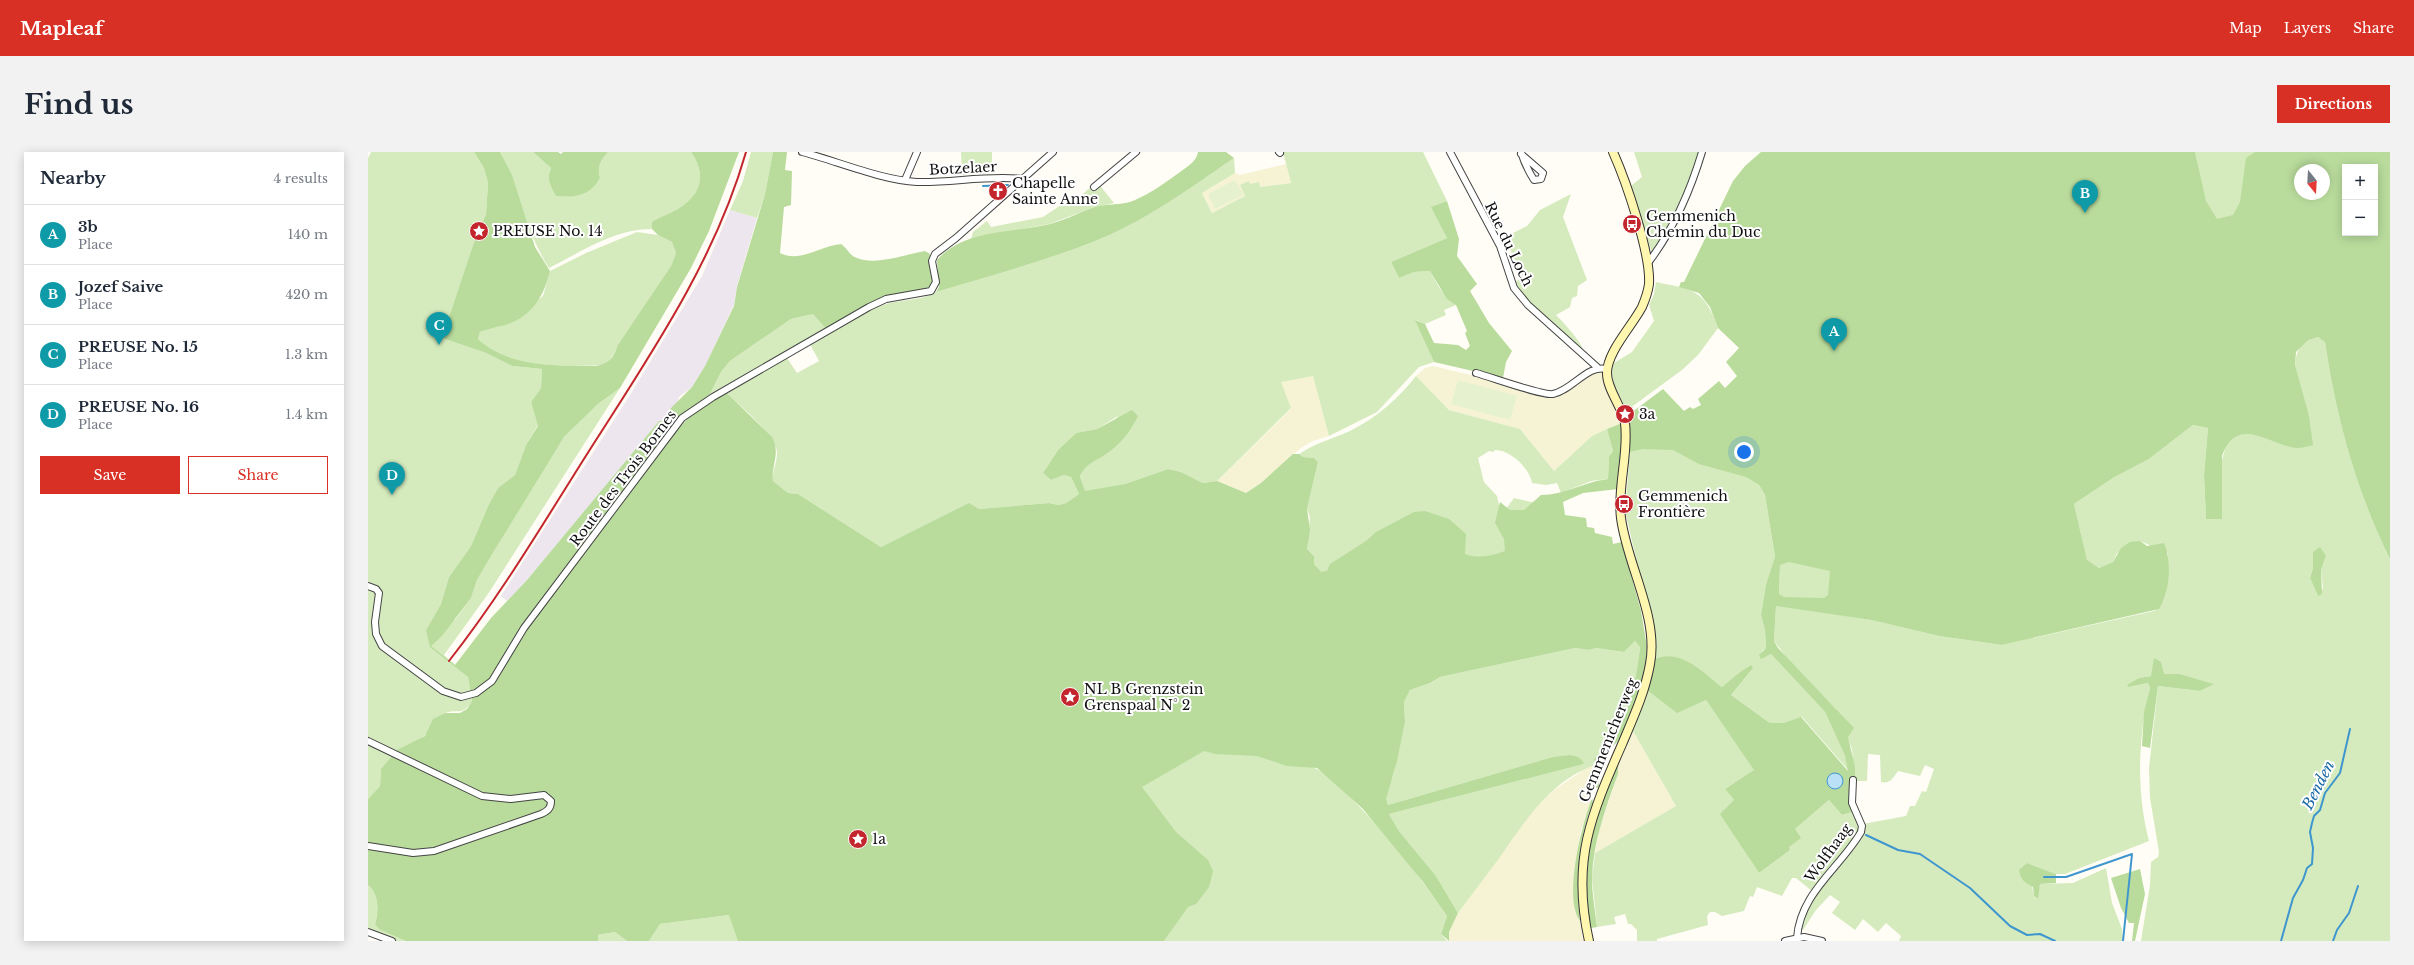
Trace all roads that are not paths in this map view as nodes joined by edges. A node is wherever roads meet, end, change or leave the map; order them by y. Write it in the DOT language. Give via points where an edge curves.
graph roads {
  1 [pos="802,152"];
  2 [pos="917,152"];
  3 [pos="1053,152"];
  4 [pos="1136,152"];
  5 [pos="1450,152"];
  6 [pos="1614,152"];
  7 [pos="1702,152"];
  8 [pos="1023,179"];
  9 [pos="905,180"];
  10 [pos="1094,187"];
  11 [pos="1648,263"];
  12 [pos="1597,367"];
  13 [pos="1607,369"];
  14 [pos="1476,373"];
  15 [pos="368,586"];
  16 [pos="368,741"];
  17 [pos="1853,780"];
  18 [pos="368,846"];
  19 [pos="368,932"];
  20 [pos="1797,938"];
  21 [pos="387,939"];
  22 [pos="1589,941"];
  23 [pos="1785,941"];
  24 [pos="1822,941"];
  1 -- 9 [label="street, Botzelaer"];
  2 -- 9 [label="street, Botzelaer"];
  3 -- 8 [label="street, Route des Trois Bornes"];
  4 -- 10 [label="street"];
  5 -- 12 [label="street, Rue du Loch" via="1500,246 1514,288 1528,305"];
  6 -- 11 [label="main road"];
  7 -- 11 [label="street" via="1695,176 1673,226"];
  8 -- 9 [label="street, Botzelaer"];
  8 -- 15 [label="street, Route des Trois Bornes" via="935,254 932,261 936,282 931,291 886,299 869,307 713,397 682,418 524,628 492,681 476,693 461,697 443,691 387,651 379,641 376,629 379,593"];
  11 -- 13 [label="main road" via="1649,282 1646,297"];
  12 -- 13 [label="street"];
  12 -- 14 [label="street" via="1553,394 1537,392"];
  13 -- 22 [label="main road, Gemmenicherweg" via="1609,383 1622,410 1625,428 1621,520 1645,608 1651,661 1641,701 1591,818 1584,849 1581,891"];
  16 -- 18 [label="street" via="482,796 511,799 544,795 551,800 551,806 541,814 434,851 413,853"];
  17 -- 20 [label="street, Wolfhaag" via="1852,803 1862,826 1861,832 1809,899"];
  19 -- 21 [label="street"];
  20 -- 23 [label="street"];
  20 -- 24 [label="street"];
}
